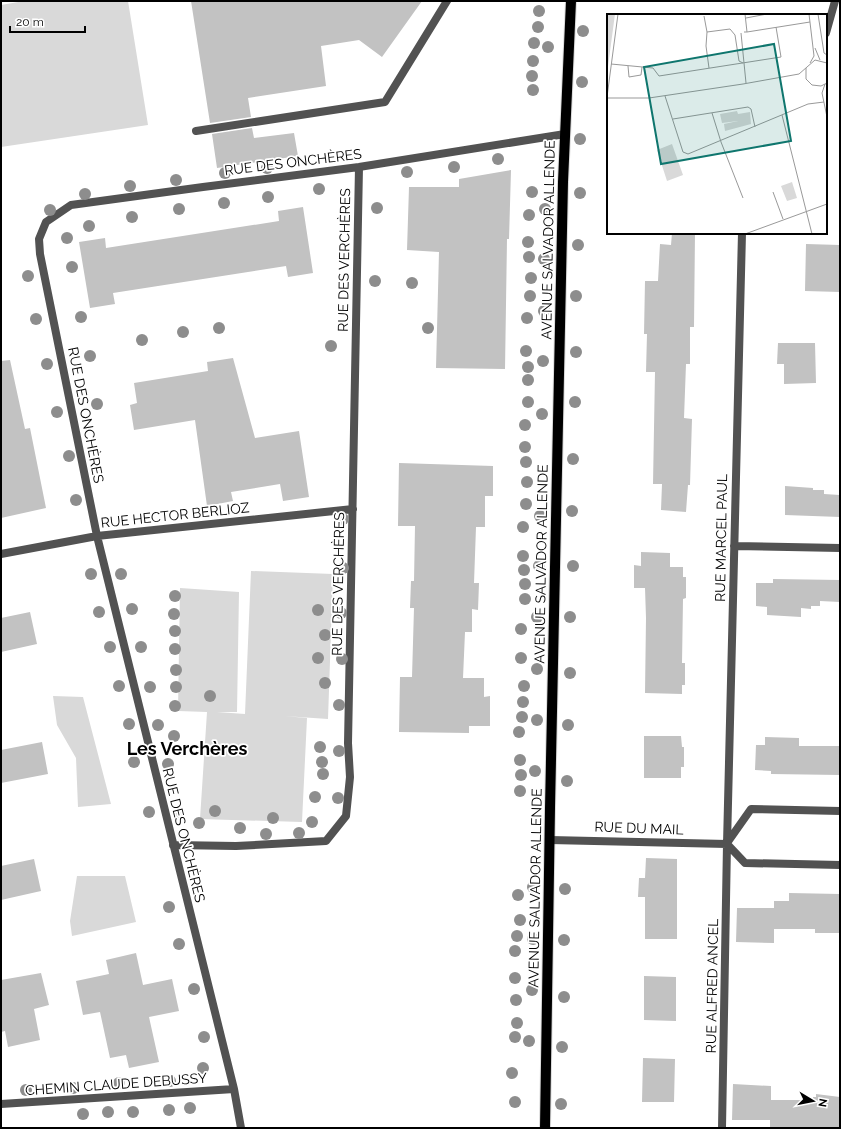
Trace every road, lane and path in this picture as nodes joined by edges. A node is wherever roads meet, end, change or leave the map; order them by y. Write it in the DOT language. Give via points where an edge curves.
graph roads {
  1 [pos="447,1"];
  2 [pos="570,1"];
  3 [pos="835,1"];
  4 [pos="827,29"];
  5 [pos="196,131"];
  6 [pos="565,134"];
  7 [pos="359,167"];
  8 [pos="742,234"];
  9 [pos="353,509"];
  10 [pos="97,536"];
  11 [pos="734,546"];
  12 [pos="840,548"];
  13 [pos="1,554"];
  14 [pos="840,811"];
  15 [pos="550,840"];
  16 [pos="727,844"];
  17 [pos="173,845"];
  18 [pos="840,865"];
  19 [pos="234,1088"];
  20 [pos="1,1104"];
  21 [pos="241,1128"];
  22 [pos="545,1128"];
  23 [pos="722,1128"];
  1 -- 5 [label="street" via="385,102"];
  2 -- 6 [label="main road, AVENUE SALVADOR ALLENDE"];
  3 -- 4 [label="street"];
  6 -- 7 [label="street, RUE DES ONCHÈRES"];
  6 -- 15 [label="main road, AVENUE SALVADOR ALLENDE"];
  7 -- 9 [label="street, RUE DES VERCHÈRES"];
  7 -- 10 [label="street, RUE DES ONCHÈRES" via="71,205 46,222 39,240 40,254"];
  8 -- 11 [label="street, RUE MARCEL PAUL"];
  9 -- 10 [label="street, RUE HECTOR BERLIOZ"];
  9 -- 17 [label="street, RUE DES VERCHÈRES" via="348,743 350,777 346,816 326,841 236,846"];
  10 -- 13 [label="street, RUE HECTOR BERLIOZ"];
  10 -- 17 [label="street, RUE DES ONCHÈRES"];
  11 -- 12 [label="street"];
  11 -- 16 [label="street, RUE MARCEL PAUL"];
  14 -- 16 [label="street" via="751,809"];
  15 -- 16 [label="street, RUE DU MAIL"];
  15 -- 22 [label="main road, AVENUE SALVADOR ALLENDE"];
  16 -- 18 [label="street" via="745,863"];
  16 -- 23 [label="street, RUE ALFRED ANCEL"];
  17 -- 19 [label="street, RUE DES ONCHÈRES"];
  19 -- 20 [label="street, CHEMIN CLAUDE DEBUSSY"];
  19 -- 21 [label="street, RUE DES ONCHÈRES"];
}
